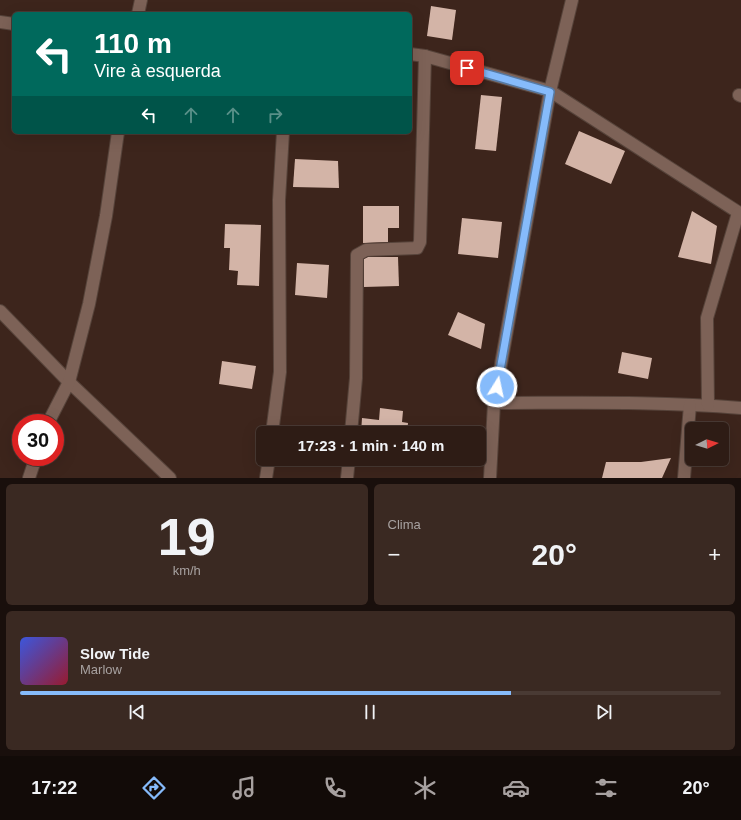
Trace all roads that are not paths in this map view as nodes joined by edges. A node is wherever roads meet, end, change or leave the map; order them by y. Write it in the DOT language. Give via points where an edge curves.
graph roads {
  1 [pos="141,0"];
  2 [pos="572,0"];
  3 [pos="138,12"];
  4 [pos="0,22"];
  5 [pos="12,24"];
  6 [pos="412,54"];
  7 [pos="425,56"];
  8 [pos="550,92"];
  9 [pos="118,134"];
  10 [pos="283,134"];
  11 [pos="740,213"];
  12 [pos="0,311"];
  13 [pos="69,382"];
  14 [pos="494,403"];
  15 [pos="690,405"];
  16 [pos="708,406"];
  17 [pos="741,408"];
  18 [pos="53,414"];
  19 [pos="273,426"];
  20 [pos="352,426"];
  21 [pos="33,466"];
  22 [pos="268,466"];
  23 [pos="348,466"];
  24 [pos="29,478"];
  25 [pos="170,478"];
  26 [pos="266,478"];
  27 [pos="347,478"];
  28 [pos="490,478"];
  29 [pos="684,478"];
  1 -- 3 [label="street"];
  2 -- 8 [label="street"];
  4 -- 5 [label="street"];
  6 -- 7 [label="street"];
  7 -- 8 [label="street"];
  7 -- 20 [label="street" via="420,242 417,248 366,250 357,255 356,378"];
  8 -- 11 [label="street"];
  8 -- 14 [label="street"];
  9 -- 13 [label="street" via="106,216 89,304"];
  10 -- 19 [label="street" via="279,200 280,372"];
  11 -- 16 [label="street" via="707,318"];
  12 -- 13 [label="street"];
  13 -- 18 [label="street"];
  13 -- 25 [label="street"];
  14 -- 15 [label="street"];
  14 -- 28 [label="street"];
  15 -- 16 [label="street"];
  15 -- 29 [label="street"];
  16 -- 17 [label="street"];
  21 -- 24 [label="street"];
  22 -- 26 [label="street"];
  23 -- 27 [label="street"];
}
